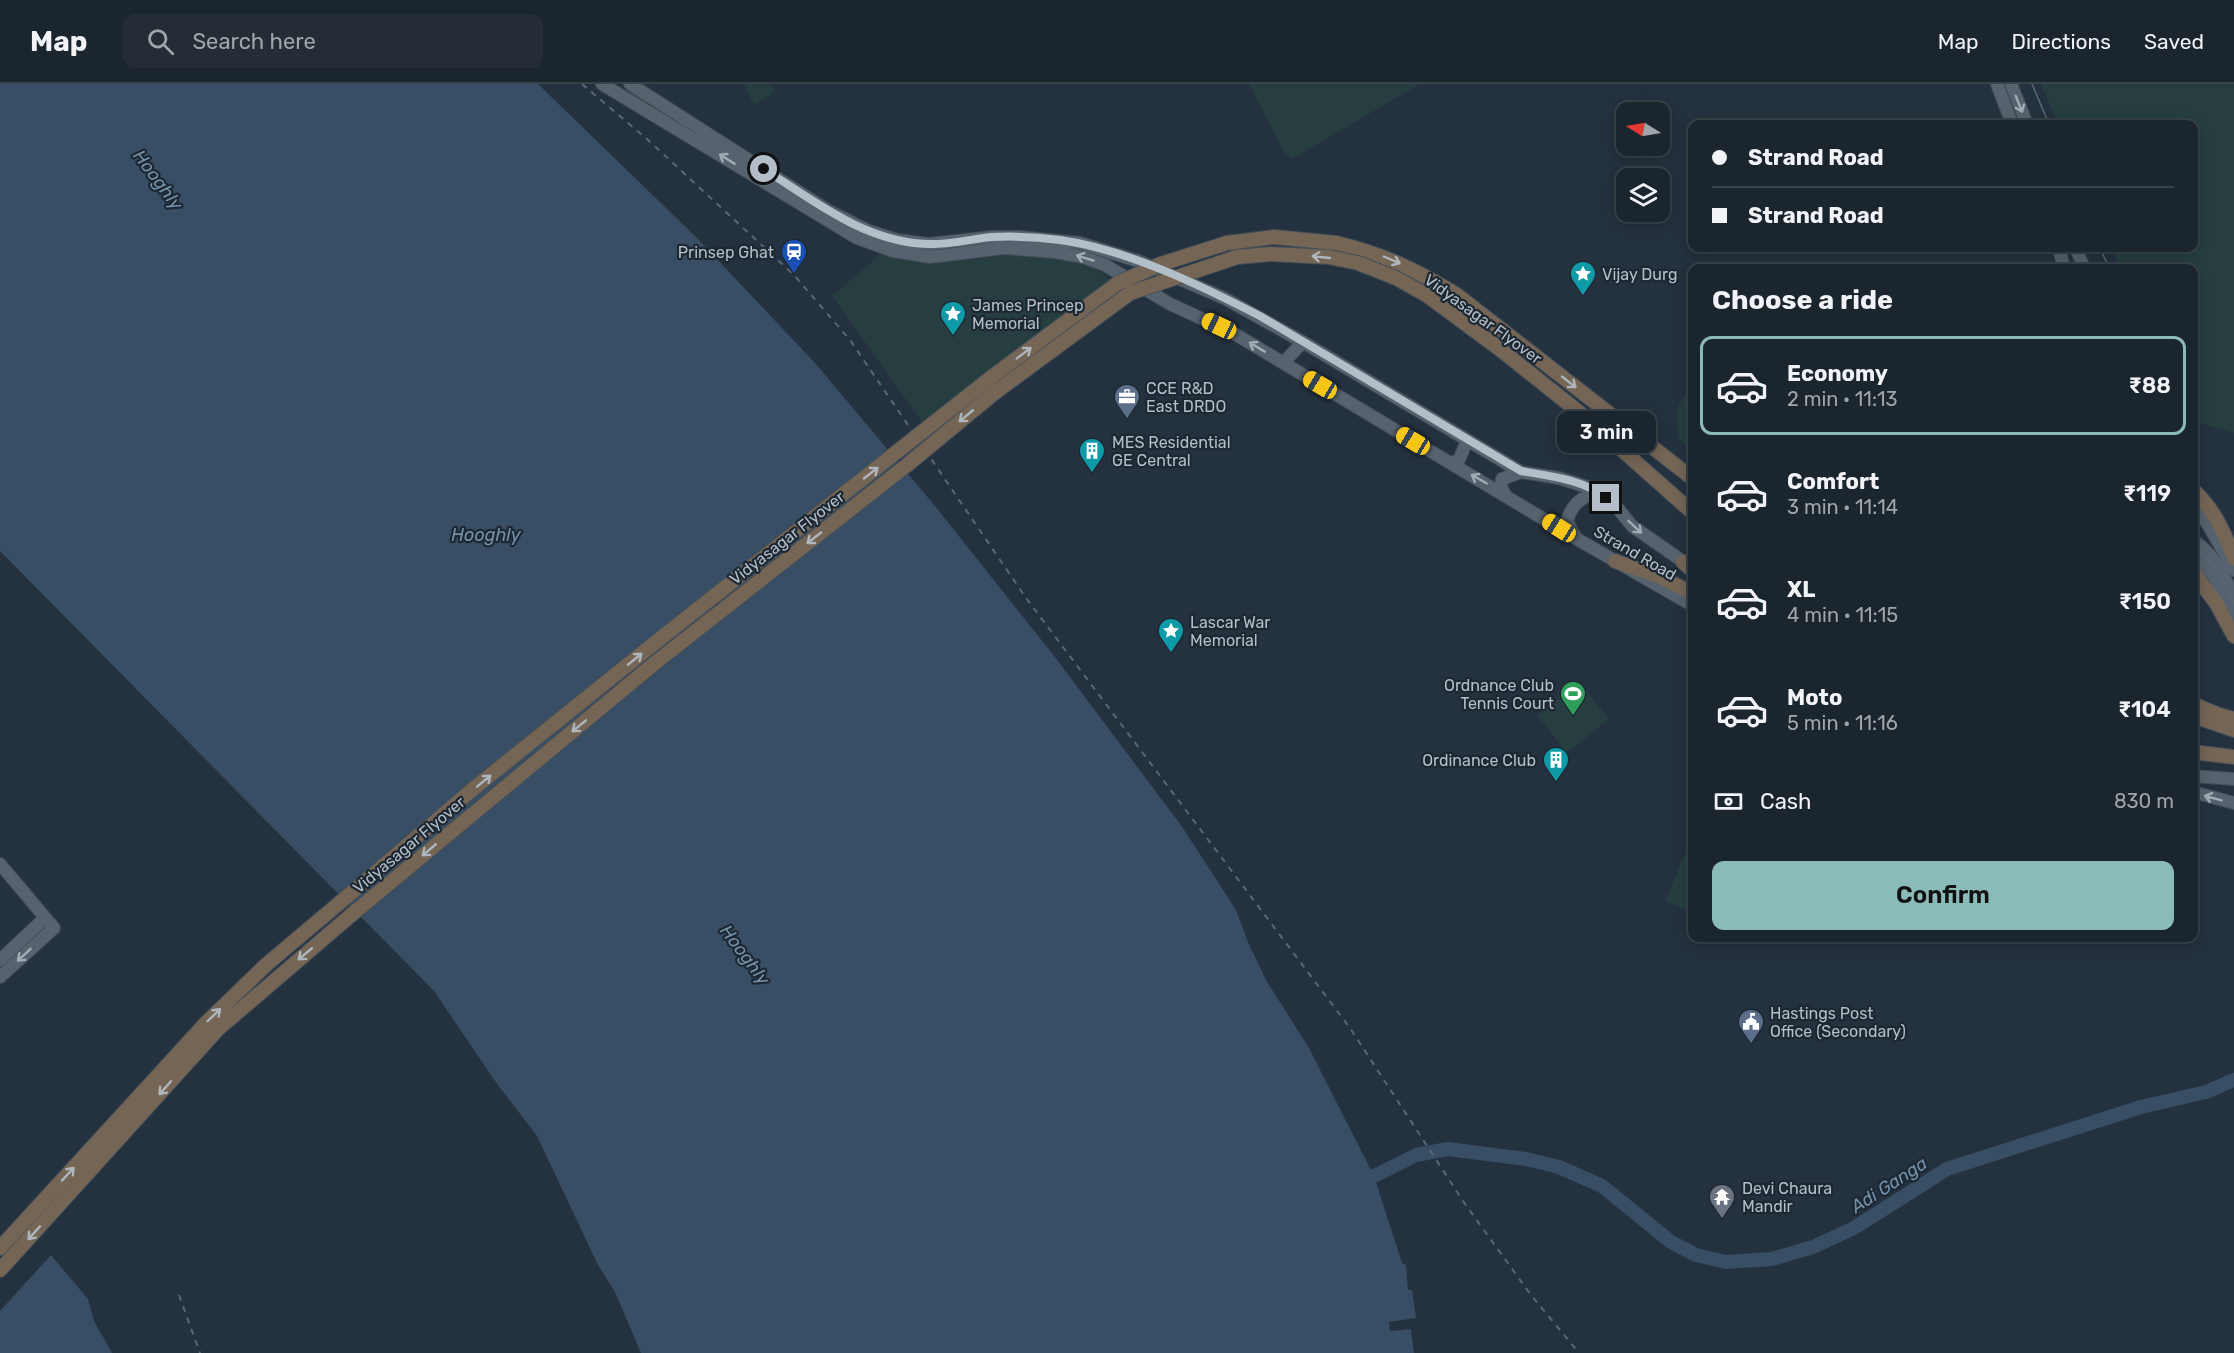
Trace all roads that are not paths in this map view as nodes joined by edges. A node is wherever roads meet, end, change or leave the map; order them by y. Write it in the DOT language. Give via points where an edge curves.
graph roads {
  1 [pos="602,84"];
  2 [pos="630,84"];
  3 [pos="1997,84"];
  4 [pos="2011,84"];
  5 [pos="2010,120"];
  6 [pos="2025,120"];
  7 [pos="1303,342"];
  8 [pos="1283,363"];
  9 [pos="1467,441"];
  10 [pos="1451,463"];
  11 [pos="1521,471"];
  12 [pos="1688,475"];
  13 [pos="1665,486"];
  14 [pos="1597,490"];
  15 [pos="1505,495"];
  16 [pos="2198,496"];
  17 [pos="1688,503"];
  18 [pos="1688,508"];
  19 [pos="2198,512"];
  20 [pos="1577,539"];
  21 [pos="2198,543"];
  22 [pos="2234,558"];
  23 [pos="2198,559"];
  24 [pos="1615,561"];
  25 [pos="1688,566"];
  26 [pos="2234,570"];
  27 [pos="2198,579"];
  28 [pos="1688,591"];
  29 [pos="2234,596"];
  30 [pos="1688,603"];
  31 [pos="2234,616"];
  32 [pos="2233,634"];
  33 [pos="2198,706"];
  34 [pos="2198,718"];
  35 [pos="2234,718"];
  36 [pos="2234,730"];
  37 [pos="2198,752"];
  38 [pos="2234,756"];
  39 [pos="2198,776"];
  40 [pos="2234,778"];
  41 [pos="2198,793"];
  42 [pos="2234,803"];
  43 [pos="0,864"];
  44 [pos="0,877"];
  45 [pos="42,920"];
  46 [pos="0,960"];
  47 [pos="0,977"];
  48 [pos="0,1248"];
  49 [pos="0,1270"];
  8 -- 1 [label="main road, Strand Road, one-way" via="1105,265 1083,257 1004,248 930,257 893,251 857,238"];
  2 -- 7 [label="main road, Strand Road" via="827,210 869,231 929,244 1011,237 1080,243 1138,261 1224,298"];
  3 -- 5 [label="main road"];
  4 -- 6 [label="main road, one-way"];
  7 -- 8 [label="main road"];
  7 -- 9 [label="main road, Strand Road"];
  8 -- 10 [label="main road, Strand Road"];
  9 -- 10 [label="main road" via="1459,460"];
  9 -- 11 [label="main road, Strand Road"];
  15 -- 10 [label="main road, Strand Road, one-way"];
  11 -- 14 [label="main road, Strand Road"];
  11 -- 15 [label="main road" via="1502,479"];
  48 -- 12 [label="highway, Vidyasagar Flyover, one-way, bridge" via="207,1022 267,964 473,789 652,645 993,376 1118,283 1161,264 1227,243 1274,237 1336,243 1386,257 1457,295"];
  13 -- 17 [label="highway"];
  13 -- 18 [label="highway, Vidyasagar Flyover"];
  13 -- 49 [label="highway, Vidyasagar Flyover, one-way, bridge" via="1585,417 1428,296 1396,278 1358,264 1301,255 1237,257 1130,293 993,394 655,663 278,976 218,1029"];
  14 -- 20 [label="main road" via="1571,508 1568,521"];
  14 -- 25 [label="main road, Strand Road, one-way" via="1632,526"];
  15 -- 20 [label="main road, Strand Road"];
  16 -- 22 [label="highway" via="2225,533"];
  19 -- 26 [label="main road"];
  20 -- 24 [label="main road, Strand Road"];
  21 -- 29 [label="main road" via="2217,562"];
  23 -- 31 [label="main road" via="2213,575"];
  24 -- 28 [label="highway"];
  24 -- 30 [label="main road, Strand Road"];
  27 -- 32 [label="highway"];
  33 -- 35 [label="highway"];
  34 -- 36 [label="highway"];
  37 -- 38 [label="highway"];
  39 -- 40 [label="main road"];
  42 -- 41 [label="main road, one-way"];
  43 -- 45 [label="main road"];
  44 -- 45 [label="main road"];
  45 -- 46 [label="main road"];
  45 -- 47 [label="main road, one-way" via="51,931"];
}
